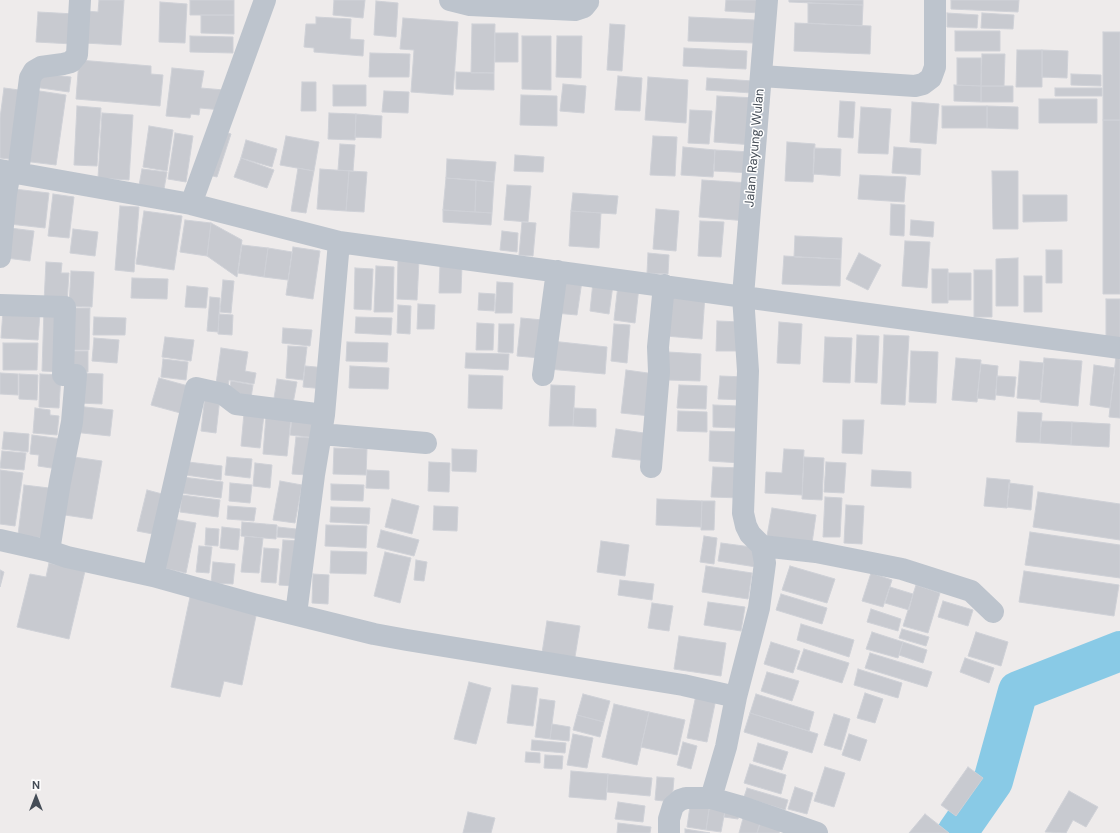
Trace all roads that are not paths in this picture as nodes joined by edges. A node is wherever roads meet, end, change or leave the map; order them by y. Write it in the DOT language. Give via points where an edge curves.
graph roads {
  1 [pos="80,0"];
  2 [pos="265,0"];
  3 [pos="450,0"];
  4 [pos="587,0"];
  5 [pos="767,0"];
  6 [pos="935,0"];
  7 [pos="761,76"];
  8 [pos="9,172"];
  9 [pos="191,204"];
  10 [pos="339,242"];
  11 [pos="0,257"];
  12 [pos="557,271"];
  13 [pos="664,285"];
  14 [pos="743,296"];
  15 [pos="0,305"];
  16 [pos="1120,348"];
  17 [pos="543,375"];
  18 [pos="322,425"];
  19 [pos="426,443"];
  20 [pos="651,467"];
  21 [pos="0,540"];
  22 [pos="762,546"];
  23 [pos="49,551"];
  24 [pos="153,576"];
  25 [pos="993,612"];
  26 [pos="296,614"];
  27 [pos="736,697"];
  28 [pos="712,798"];
  29 [pos="669,833"];
  30 [pos="817,833"];
  1 -- 8 [label="street" via="77,55 71,62 41,67 34,71 30,78"];
  2 -- 9 [label="street"];
  3 -- 4 [label="street" via="470,5 575,10 584,7"];
  5 -- 7 [label="street, Jalan Rayung Wulan"];
  6 -- 7 [label="street" via="935,67 931,78 923,84 915,86"];
  7 -- 14 [label="street, Jalan Rayung Wulan"];
  8 -- 9 [label="street"];
  8 -- 11 [label="street"];
  9 -- 10 [label="street"];
  10 -- 12 [label="street"];
  10 -- 18 [label="street"];
  12 -- 13 [label="street"];
  12 -- 17 [label="street"];
  13 -- 14 [label="street"];
  13 -- 20 [label="street"];
  14 -- 16 [label="street"];
  14 -- 22 [label="street, Jalan Rayung Wulan" via="748,371 743,513 750,534"];
  15 -- 23 [label="street" via="65,307 62,374 76,375 72,422"];
  18 -- 19 [label="street"];
  18 -- 24 [label="street" via="236,404 223,394 196,388"];
  18 -- 26 [label="street"];
  21 -- 23 [label="street"];
  22 -- 25 [label="street" via="816,552 902,569 971,591"];
  22 -- 27 [label="street" via="764,564 759,608"];
  23 -- 24 [label="street"];
  24 -- 26 [label="street"];
  26 -- 27 [label="street" via="374,634 683,685"];
  27 -- 28 [label="street"];
  28 -- 29 [label="street" via="680,800 674,806 669,819"];
  28 -- 30 [label="street"];
}
